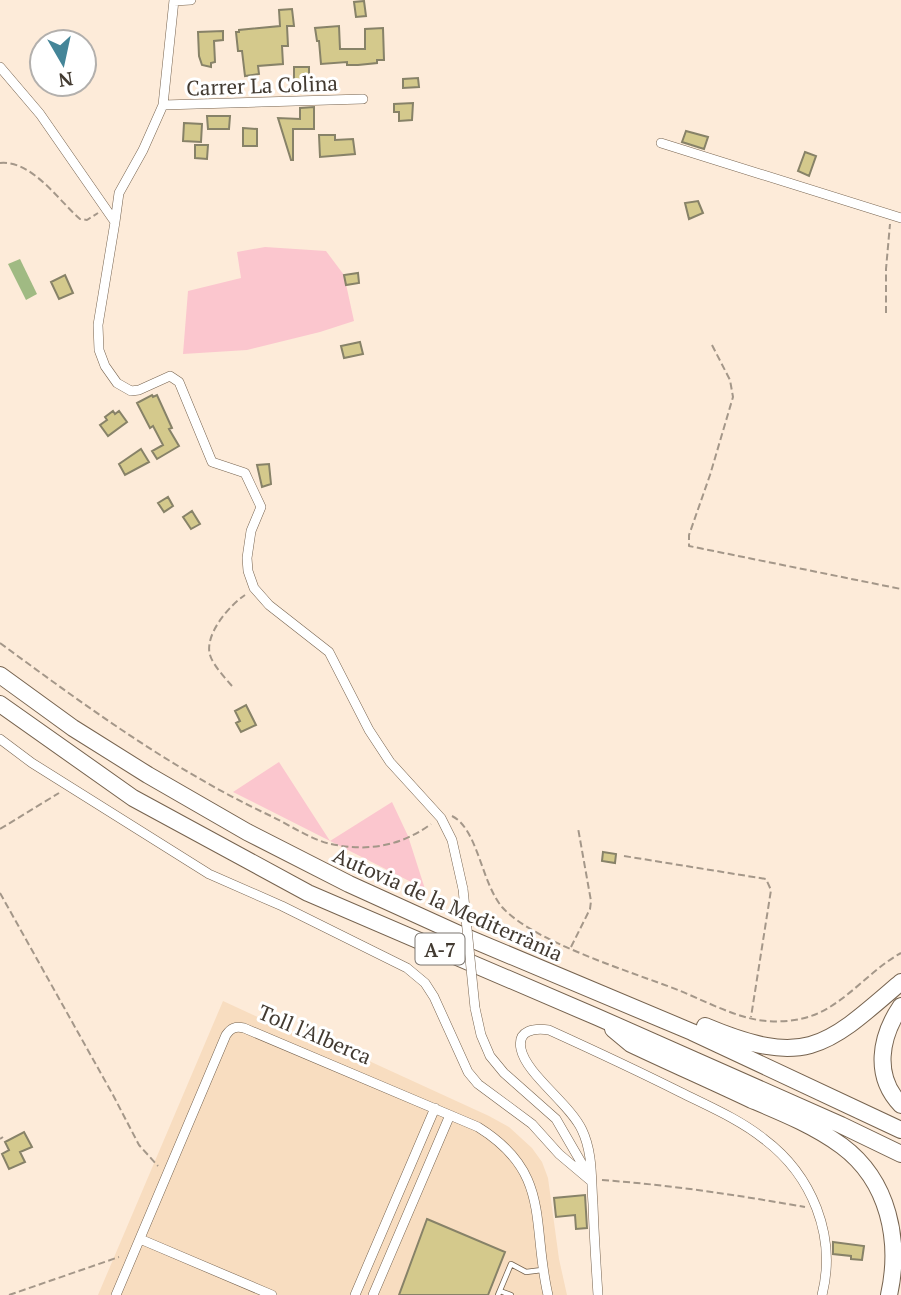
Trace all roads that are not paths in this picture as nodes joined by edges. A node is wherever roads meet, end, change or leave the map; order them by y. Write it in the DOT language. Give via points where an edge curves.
graph roads {
  1 [pos="174,0"];
  2 [pos="191,0"];
  3 [pos="0,67"];
  4 [pos="363,99"];
  5 [pos="163,105"];
  6 [pos="661,143"];
  7 [pos="897,217"];
  8 [pos="115,222"];
  9 [pos="0,675"];
  10 [pos="0,704"];
  11 [pos="0,739"];
  12 [pos="901,982"];
  13 [pos="604,996"];
  14 [pos="901,1006"];
  15 [pos="597,1017"];
  16 [pos="901,1105"];
  17 [pos="435,1108"];
  18 [pos="450,1115"];
  19 [pos="901,1130"];
  20 [pos="901,1154"];
  21 [pos="591,1181"];
  22 [pos="140,1239"];
  23 [pos="543,1270"];
  24 [pos="499,1293"];
  25 [pos="116,1295"];
  26 [pos="272,1295"];
  27 [pos="355,1295"];
  28 [pos="373,1295"];
  29 [pos="511,1295"];
  30 [pos="548,1295"];
  31 [pos="598,1295"];
  32 [pos="822,1295"];
  33 [pos="889,1295"];
  1 -- 2 [label="street"];
  1 -- 5 [label="street"];
  3 -- 8 [label="street" via="40,114"];
  4 -- 5 [label="street, Carrer La Colina"];
  5 -- 8 [label="street" via="119,193"];
  6 -- 7 [label="street"];
  8 -- 21 [label="street, bridge" via="98,325 105,366 131,391 170,376 179,382 212,462 245,473 261,507 247,558 254,589 329,652 390,762 441,818 452,840 463,889 481,1035 503,1073 556,1119"];
  9 -- 13 [label="highway, Autovia de la Mediterrània / A-7" via="73,728 247,832 386,901"];
  10 -- 15 [label="highway, Autovia de la Mediterrània / A-7" via="133,797 307,892"];
  11 -- 21 [label="street" via="209,874 407,968 434,997 468,1072 492,1097 532,1124"];
  12 -- 13 [label="highway" via="835,1036 780,1049 737,1040 634,997"];
  13 -- 19 [label="highway, Autovia de la Mediterrània / A-7"];
  14 -- 16 [label="highway" via="890,1022 882,1059 884,1075"];
  15 -- 20 [label="highway, Autovia de la Mediterrània / A-7"];
  15 -- 33 [label="highway" via="631,1044 780,1112 845,1148 875,1182 890,1218 894,1260"];
  17 -- 18 [label="street"];
  17 -- 22 [label="street" via="257,1033 236,1027 229,1030"];
  17 -- 27 [label="street"];
  18 -- 23 [label="street" via="498,1139 514,1154 535,1202"];
  18 -- 28 [label="street"];
  21 -- 31 [label="street"];
  21 -- 32 [label="street" via="590,1156 581,1128 521,1050 525,1032 534,1028 549,1030 732,1118 790,1161 807,1184 826,1244"];
  22 -- 25 [label="street"];
  22 -- 26 [label="street"];
  23 -- 24 [label="lane" via="526,1272 511,1264"];
  23 -- 30 [label="street"];
  24 -- 29 [label="lane"];
}
